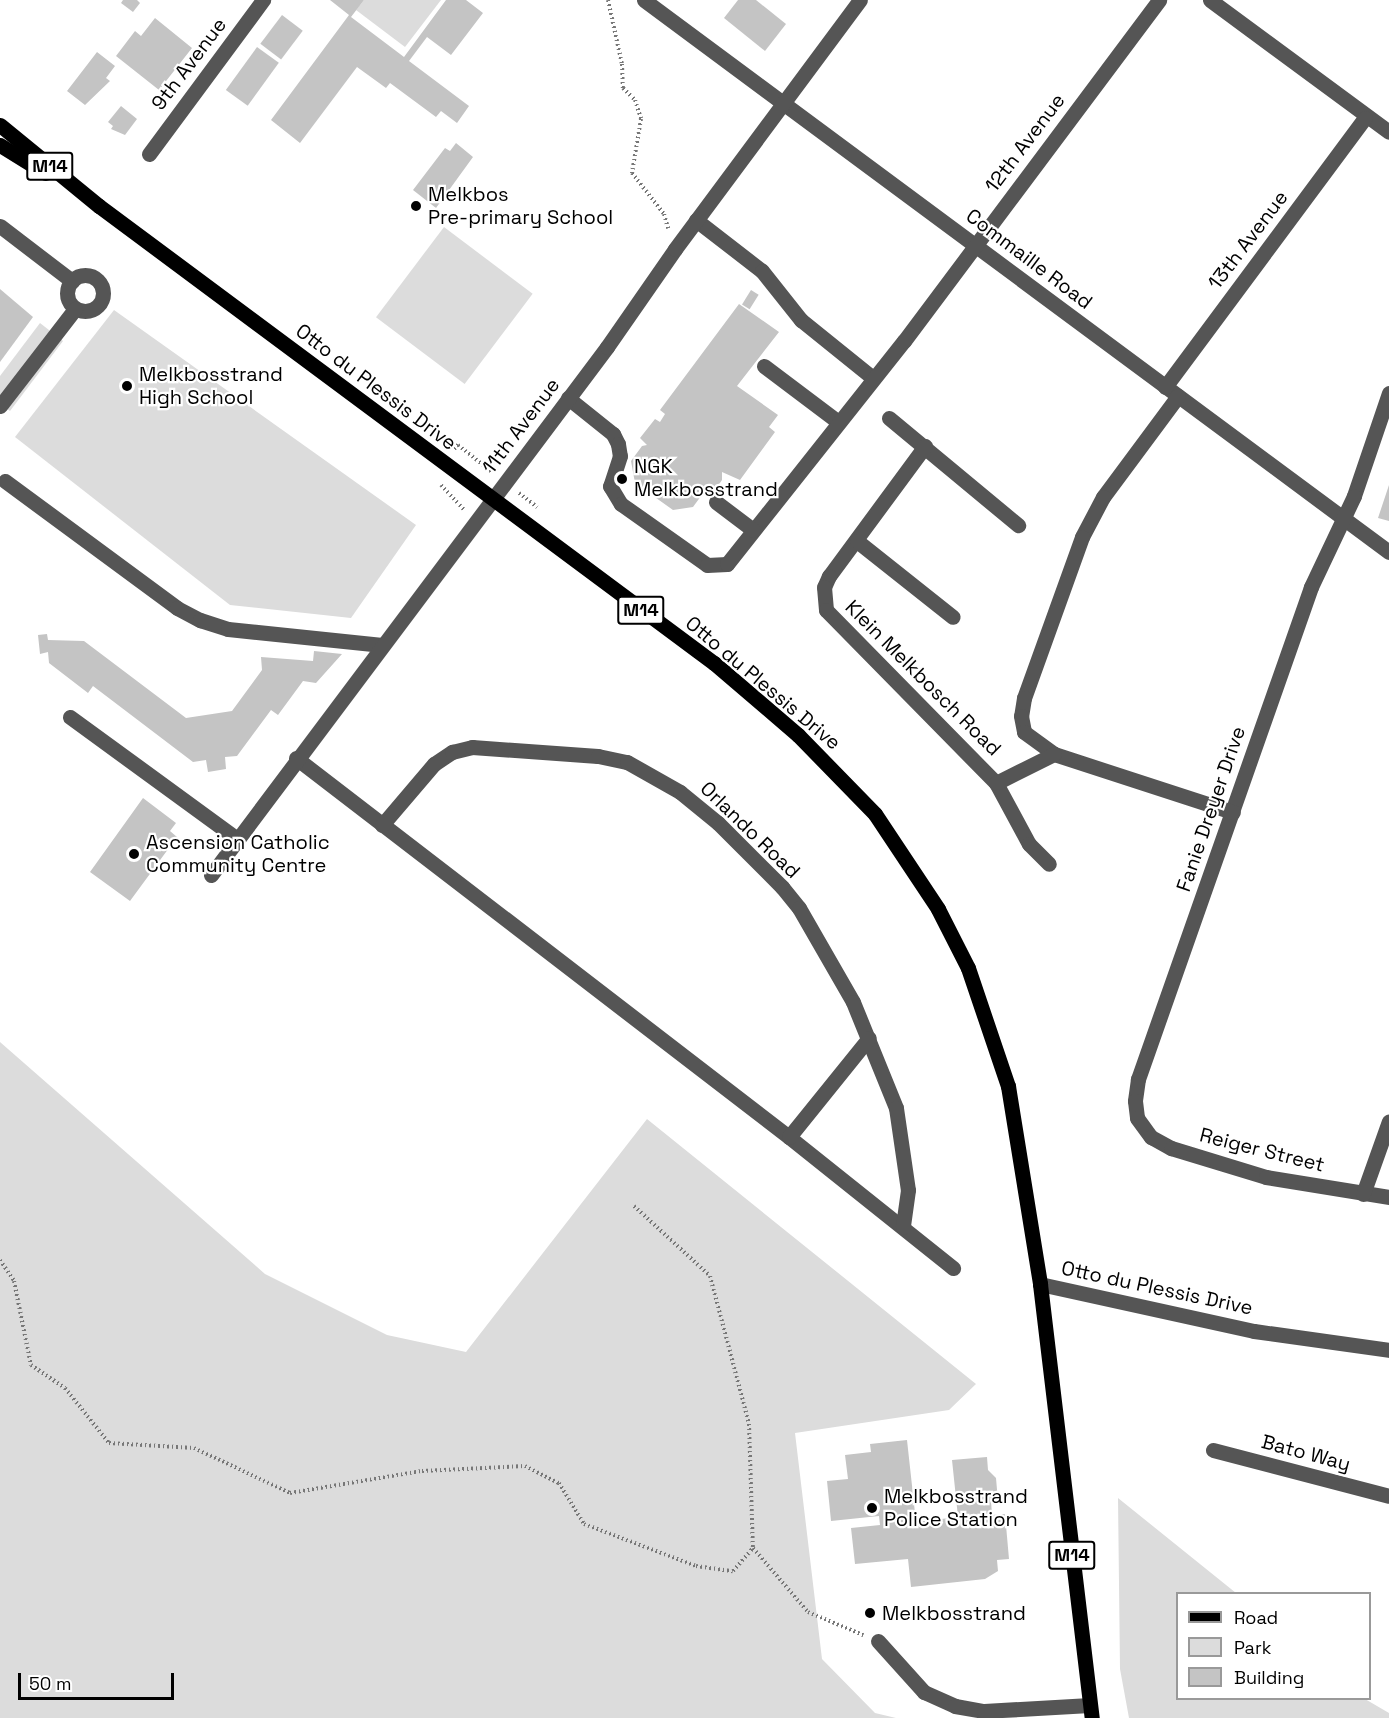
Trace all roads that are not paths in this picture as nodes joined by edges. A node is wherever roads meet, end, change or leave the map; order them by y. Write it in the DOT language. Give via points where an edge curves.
graph roads {
  1 [pos="263,0"];
  2 [pos="644,0"];
  3 [pos="860,0"];
  4 [pos="1159,0"];
  5 [pos="1210,0"];
  6 [pos="784,103"];
  7 [pos="1365,118"];
  8 [pos="0,125"];
  9 [pos="1389,132"];
  10 [pos="0,145"];
  11 [pos="149,154"];
  12 [pos="99,206"];
  13 [pos="696,220"];
  14 [pos="0,226"];
  15 [pos="975,245"];
  16 [pos="72,281"];
  17 [pos="75,309"];
  18 [pos="764,366"];
  19 [pos="873,378"];
  20 [pos="1165,387"];
  21 [pos="1389,393"];
  22 [pos="1178,396"];
  23 [pos="568,398"];
  24 [pos="0,406"];
  25 [pos="889,418"];
  26 [pos="837,421"];
  27 [pos="925,446"];
  28 [pos="2,477"];
  29 [pos="492,500"];
  30 [pos="716,502"];
  31 [pos="1341,518"];
  32 [pos="1018,525"];
  33 [pos="753,530"];
  34 [pos="857,541"];
  35 [pos="1389,552"];
  36 [pos="953,616"];
  37 [pos="382,645"];
  38 [pos="70,717"];
  39 [pos="1054,754"];
  40 [pos="296,758"];
  41 [pos="996,783"];
  42 [pos="1233,812"];
  43 [pos="382,825"];
  44 [pos="237,839"];
  45 [pos="1050,864"];
  46 [pos="211,875"];
  47 [pos="869,1038"];
  48 [pos="1137,1118"];
  49 [pos="1389,1120"];
  50 [pos="789,1137"];
  51 [pos="1363,1194"];
  52 [pos="1389,1197"];
  53 [pos="903,1227"];
  54 [pos="953,1268"];
  55 [pos="1040,1284"];
  56 [pos="1389,1350"];
  57 [pos="1213,1450"];
  58 [pos="1389,1496"];
  59 [pos="878,1641"];
  60 [pos="1091,1711"];
  1 -- 11 [label="street, 9th Avenue"];
  2 -- 6 [label="street, Commaille Road"];
  3 -- 6 [label="street, 11th Avenue"];
  4 -- 15 [label="street, 12th Avenue"];
  5 -- 7 [label="street"];
  6 -- 13 [label="street, 11th Avenue"];
  6 -- 15 [label="street, Commaille Road"];
  7 -- 9 [label="street"];
  7 -- 20 [label="street, 13th Avenue"];
  8 -- 12 [label="main road, Otto du Plessis Drive / M14"];
  10 -- 12 [label="main road, Otto du Plessis Drive / M14"];
  12 -- 29 [label="main road, Otto du Plessis Drive / M14"];
  13 -- 19 [label="street" via="762,271 801,320"];
  13 -- 23 [label="street, 11th Avenue"];
  14 -- 16 [label="street"];
  15 -- 19 [label="street, 12th Avenue"];
  15 -- 20 [label="street, Commaille Road"];
  16 -- 17 [label="street" via="66,294"];
  16 -- 17 [label="street" via="90,276 102,288 99,305 92,311"];
  17 -- 24 [label="street"];
  18 -- 26 [label="street"];
  19 -- 26 [label="street, 12th Avenue"];
  20 -- 22 [label="street, Commaille Road"];
  21 -- 31 [label="street, Fanie Dreyer Drive" via="1354,496"];
  22 -- 31 [label="street, Commaille Road"];
  22 -- 39 [label="street" via="1103,497 1082,537 1024,698 1024,732"];
  23 -- 29 [label="street, 11th Avenue"];
  23 -- 33 [label="street, 12th Avenue" via="613,434 620,456 610,486 621,504 714,567 732,561"];
  25 -- 27 [label="street"];
  26 -- 33 [label="street, 12th Avenue"];
  27 -- 32 [label="street"];
  27 -- 34 [label="street, Klein Melkbosch Road"];
  28 -- 37 [label="street" via="177,608 200,620 228,628"];
  29 -- 37 [label="street, 11th Avenue"];
  29 -- 55 [label="main road, Otto du Plessis Drive / M14" via="714,663 798,735 875,814 938,909 968,968 991,1029 1020,1145"];
  30 -- 33 [label="street"];
  31 -- 35 [label="street, Commaille Road"];
  31 -- 42 [label="street, Fanie Dreyer Drive" via="1311,587"];
  34 -- 36 [label="street"];
  34 -- 41 [label="street, Klein Melkbosch Road" via="824,587 826,610"];
  37 -- 40 [label="street, 11th Avenue"];
  38 -- 44 [label="street"];
  39 -- 41 [label="street, Klein Melkbosch Road"];
  39 -- 42 [label="street"];
  40 -- 43 [label="street"];
  40 -- 44 [label="street, 11th Avenue"];
  41 -- 45 [label="street, Klein Melkbosch Road" via="1029,844"];
  42 -- 48 [label="street, Fanie Dreyer Drive" via="1137,1079"];
  43 -- 47 [label="street, Orlando Road" via="434,764 452,752 472,747 497,748 627,762 680,792 718,823 782,887 819,942"];
  43 -- 50 [label="street"];
  44 -- 46 [label="street, 11th Avenue"];
  47 -- 50 [label="street"];
  47 -- 53 [label="street, Orlando Road" via="896,1108 908,1190"];
  48 -- 51 [label="street, Reiger Street" via="1151,1137 1171,1148 1266,1177"];
  49 -- 51 [label="street"];
  50 -- 53 [label="street"];
  51 -- 52 [label="street, Reiger Street"];
  53 -- 54 [label="street"];
  55 -- 56 [label="street, Otto du Plessis Drive" via="1254,1331"];
  55 -- 60 [label="main road, M14"];
  57 -- 58 [label="street, Bato Way"];
  59 -- 60 [label="street" via="924,1692 955,1706 984,1711"];
}
